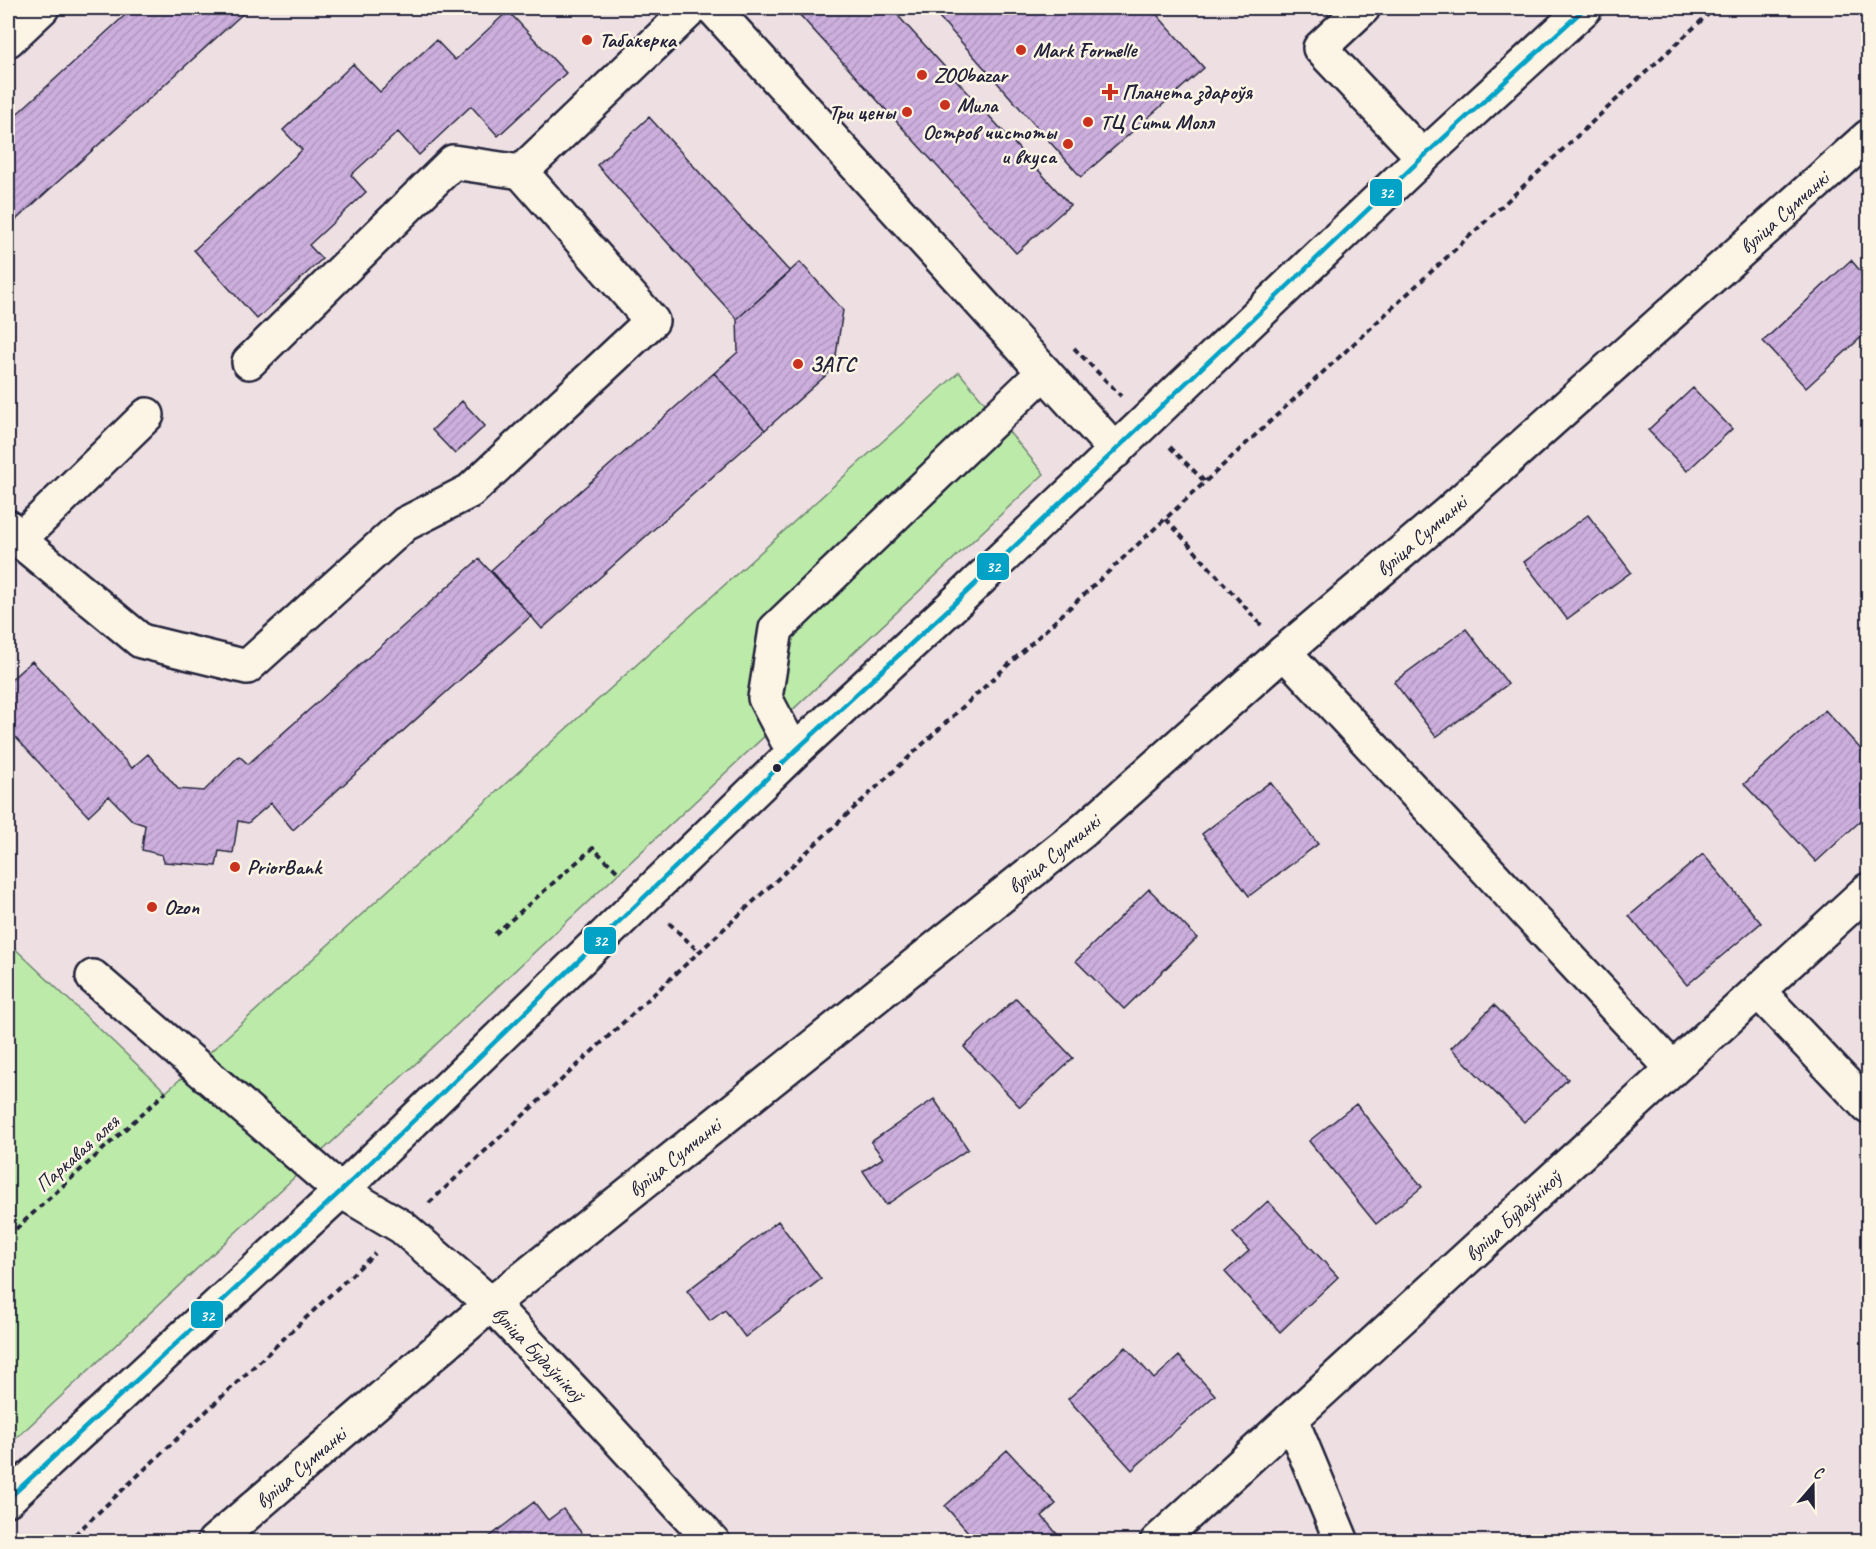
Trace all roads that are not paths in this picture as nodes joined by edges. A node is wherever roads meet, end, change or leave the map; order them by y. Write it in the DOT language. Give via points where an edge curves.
graph roads {
  1 [pos="42,8"];
  2 [pos="692,8"];
  3 [pos="713,8"];
  4 [pos="1363,8"];
  5 [pos="1585,8"];
  6 [pos="8,39"];
  7 [pos="1869,137"];
  8 [pos="1423,157"];
  9 [pos="521,172"];
  10 [pos="249,362"];
  11 [pos="1044,372"];
  12 [pos="147,416"];
  13 [pos="1116,451"];
  14 [pos="13,534"];
  15 [pos="1284,652"];
  16 [pos="795,751"];
  17 [pos="1869,890"];
  18 [pos="93,977"];
  19 [pos="1758,991"];
  20 [pos="1672,1068"];
  21 [pos="1869,1107"];
  22 [pos="341,1191"];
  23 [pos="490,1304"];
  24 [pos="1291,1419"];
  25 [pos="8,1499"];
  26 [pos="214,1542"];
  27 [pos="713,1542"];
  28 [pos="1156,1542"];
  29 [pos="1342,1542"];
  1 -- 6 [label="street"];
  2 -- 9 [label="street"];
  3 -- 11 [label="street"];
  4 -- 8 [label="street" via="1320,48"];
  5 -- 8 [label="street"];
  7 -- 15 [label="street, вуліца Сумчанкі" via="1448,513"];
  8 -- 13 [label="street"];
  9 -- 10 [label="street" via="453,162"];
  9 -- 14 [label="street" via="652,321 470,491 405,524 248,667 141,641"];
  11 -- 13 [label="street"];
  11 -- 16 [label="street" via="776,628 765,698"];
  12 -- 14 [label="street"];
  13 -- 16 [label="street"];
  15 -- 20 [label="street"];
  15 -- 23 [label="street, вуліца Сумчанкі" via="1084,830"];
  16 -- 22 [label="street"];
  17 -- 19 [label="street, вуліца Будаўнікоў"];
  18 -- 22 [label="street, вуліца Будаўнікоў"];
  19 -- 20 [label="street, вуліца Будаўнікоў"];
  19 -- 21 [label="street"];
  20 -- 24 [label="street, вуліца Будаўнікоў"];
  22 -- 23 [label="street, вуліца Будаўнікоў" via="402,1227"];
  22 -- 25 [label="street"];
  23 -- 26 [label="street, вуліца Сумчанкі"];
  23 -- 27 [label="street, вуліца Будаўнікоў"];
  24 -- 28 [label="street, вуліца Будаўнікоў"];
  24 -- 29 [label="street"];
}
